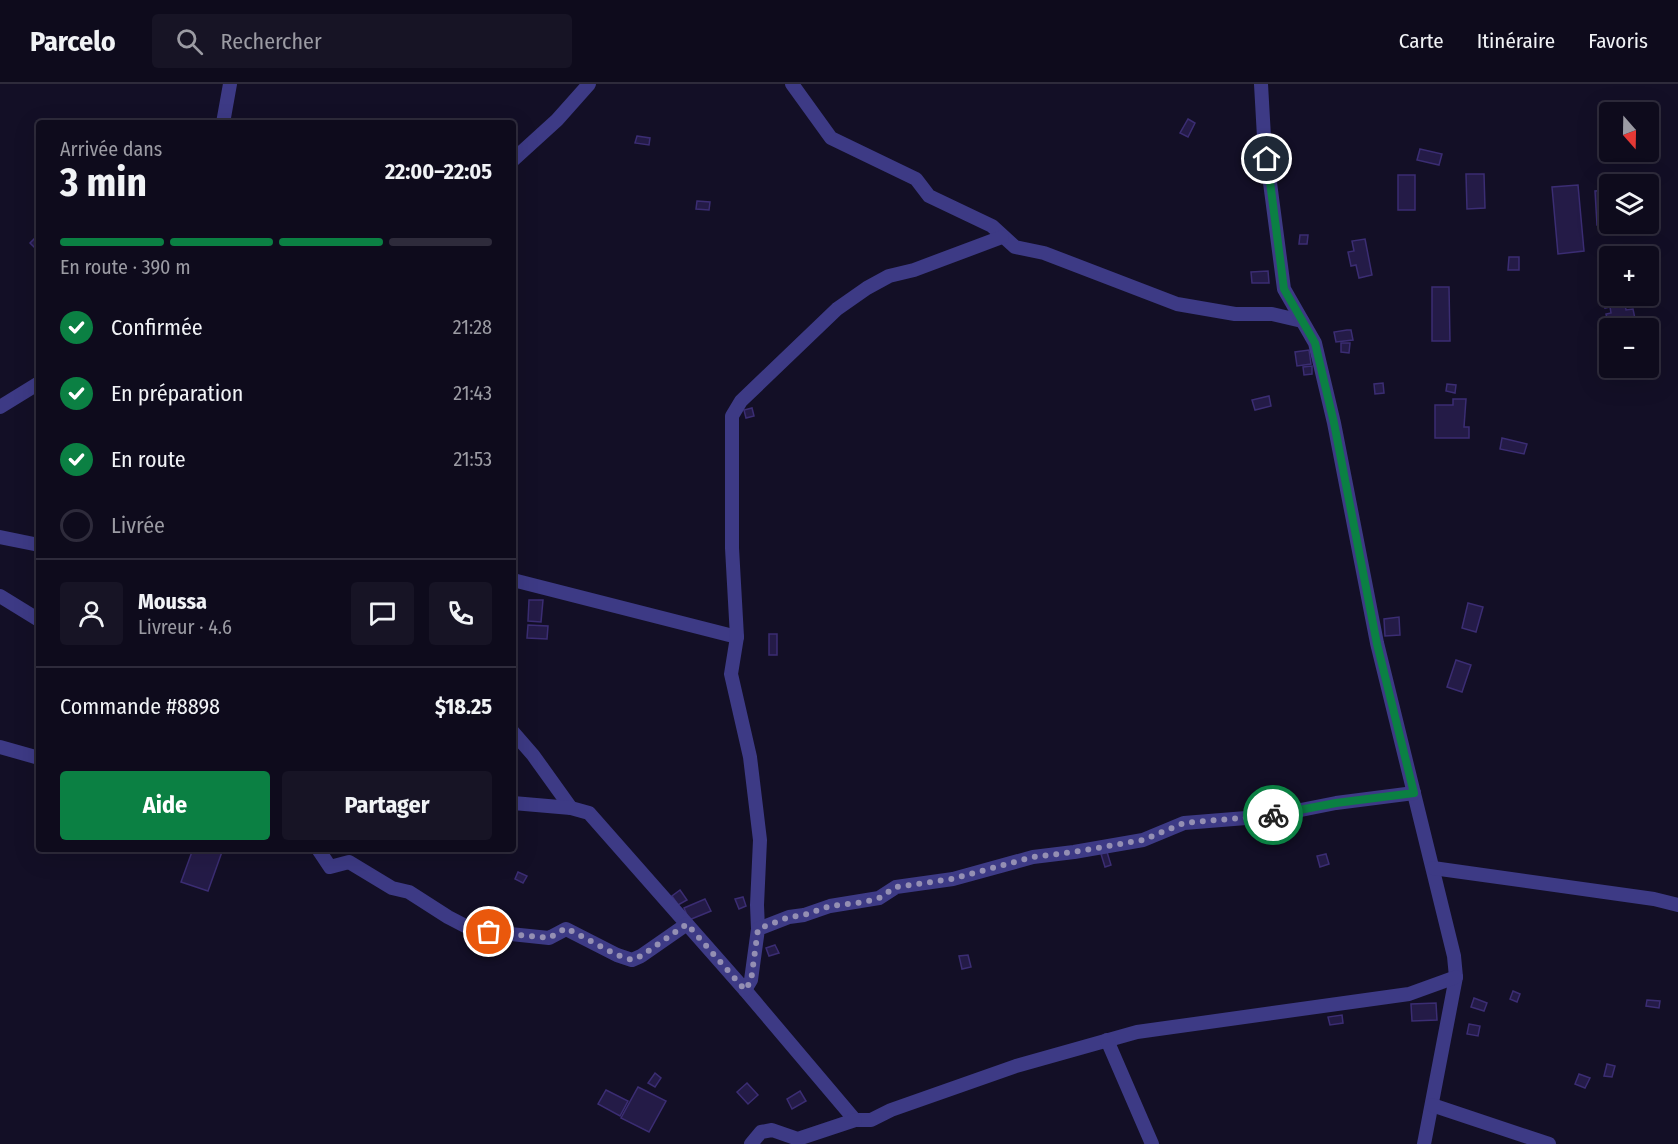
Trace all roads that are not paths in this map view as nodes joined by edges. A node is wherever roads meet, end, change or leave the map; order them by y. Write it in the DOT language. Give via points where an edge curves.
graph roads {
  1 [pos="230,84"];
  2 [pos="590,84"];
  3 [pos="792,84"];
  4 [pos="1261,84"];
  5 [pos="224,120"];
  6 [pos="516,157"];
  7 [pos="1002,237"];
  8 [pos="1302,321"];
  9 [pos="36,385"];
  10 [pos="0,407"];
  11 [pos="0,537"];
  12 [pos="36,544"];
  13 [pos="516,581"];
  14 [pos="0,596"];
  15 [pos="36,618"];
  16 [pos="737,637"];
  17 [pos="516,735"];
  18 [pos="0,747"];
  19 [pos="36,757"];
  20 [pos="1414,793"];
  21 [pos="516,804"];
  22 [pos="571,808"];
  23 [pos="320,852"];
  24 [pos="1433,868"];
  25 [pos="1678,904"];
  26 [pos="687,924"];
  27 [pos="758,929"];
  28 [pos="1456,977"];
  29 [pos="745,990"];
  30 [pos="1107,1040"];
  31 [pos="1432,1105"];
  32 [pos="855,1120"];
  33 [pos="752,1144"];
  34 [pos="1152,1144"];
  35 [pos="1424,1144"];
  36 [pos="1549,1144"];
  1 -- 5 [label="street"];
  2 -- 6 [label="street"];
  3 -- 7 [label="street" via="831,138 915,179 929,196 993,226"];
  4 -- 8 [label="street" via="1284,289"];
  7 -- 8 [label="street" via="1015,247 1044,253 1177,304"];
  7 -- 16 [label="street" via="889,276 867,288 837,309 741,401 732,417"];
  8 -- 20 [label="street" via="1315,343 1334,423 1377,644"];
  9 -- 10 [label="street"];
  11 -- 12 [label="street"];
  13 -- 16 [label="street"];
  14 -- 15 [label="street"];
  16 -- 27 [label="street" via="731,674 750,757 760,840"];
  17 -- 22 [label="street"];
  18 -- 19 [label="street"];
  20 -- 24 [label="street"];
  20 -- 27 [label="street" via="1271,816 1184,823 1143,840 1033,857 952,879 896,887 879,898 830,906"];
  21 -- 22 [label="street"];
  22 -- 26 [label="street" via="589,813"];
  23 -- 26 [label="street" via="330,867 349,862 473,930 549,938 566,928 632,960"];
  24 -- 25 [label="street"];
  24 -- 28 [label="street" via="1455,956"];
  26 -- 29 [label="street"];
  27 -- 29 [label="street" via="751,981"];
  28 -- 30 [label="street" via="1409,994 1137,1032"];
  28 -- 31 [label="street"];
  29 -- 32 [label="street"];
  30 -- 32 [label="street" via="1016,1066 871,1120"];
  30 -- 34 [label="street"];
  31 -- 35 [label="street"];
  31 -- 36 [label="street"];
  32 -- 33 [label="street" via="798,1139 772,1130 761,1131"];
}
